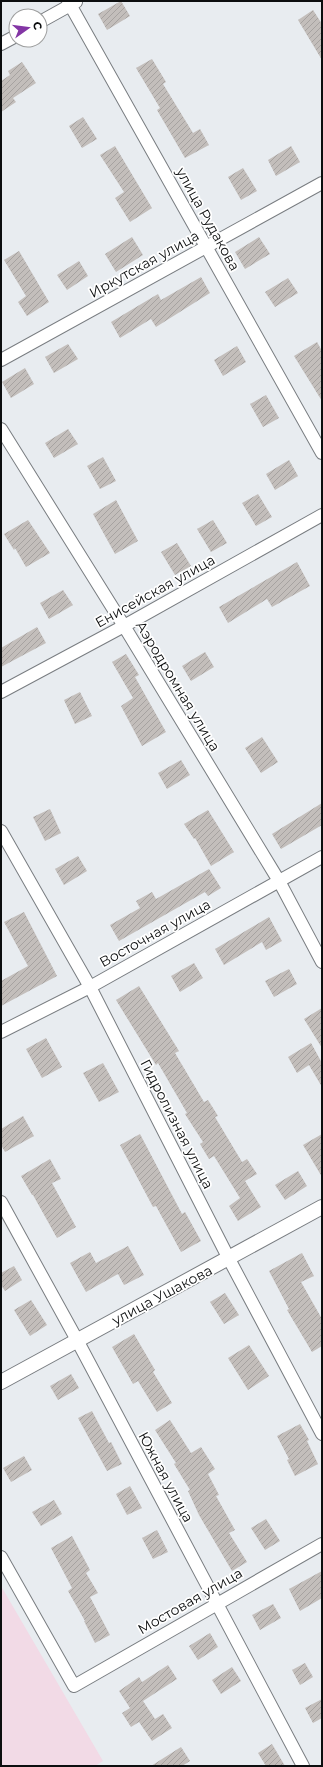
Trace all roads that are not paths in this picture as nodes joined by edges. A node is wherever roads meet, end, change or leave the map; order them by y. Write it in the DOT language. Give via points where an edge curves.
graph roads {
  1 [pos="71,2"];
  2 [pos="48,17"];
  3 [pos="322,183"];
  4 [pos="206,246"];
  5 [pos="1,360"];
  6 [pos="1,429"];
  7 [pos="322,453"];
  8 [pos="322,516"];
  9 [pos="124,626"];
  10 [pos="1,692"];
  11 [pos="1,831"];
  12 [pos="322,857"];
  13 [pos="279,881"];
  14 [pos="322,962"];
  15 [pos="90,987"];
  16 [pos="1,1032"];
  17 [pos="1,1202"];
  18 [pos="322,1206"];
  19 [pos="229,1259"];
  20 [pos="77,1340"];
  21 [pos="1,1382"];
  22 [pos="322,1434"];
  23 [pos="322,1544"];
  24 [pos="1,1557"];
  25 [pos="216,1604"];
  26 [pos="303,1766"];
  1 -- 2 [label="street"];
  1 -- 4 [label="street, улица Рудакова"];
  3 -- 4 [label="street, Иркутская улица"];
  4 -- 5 [label="street, Иркутская улица"];
  4 -- 7 [label="street, улица Рудакова"];
  6 -- 9 [label="street, Аэродромная улица"];
  8 -- 9 [label="street, Енисейская улица"];
  9 -- 10 [label="street, Енисейская улица"];
  9 -- 13 [label="street, Аэродромная улица"];
  11 -- 15 [label="street, Гидролизная улица"];
  12 -- 13 [label="street, Восточная улица"];
  13 -- 14 [label="street, Аэродромная улица"];
  13 -- 15 [label="street, Восточная улица"];
  15 -- 16 [label="street, Восточная улица"];
  15 -- 19 [label="street, Гидролизная улица"];
  17 -- 20 [label="street, Южная улица"];
  18 -- 19 [label="street, улица Ушакова"];
  19 -- 20 [label="street, улица Ушакова"];
  19 -- 22 [label="street, Гидролизная улица"];
  20 -- 21 [label="street, улица Ушакова"];
  20 -- 25 [label="street, Южная улица"];
  23 -- 25 [label="street, Мостовая улица"];
  24 -- 25 [label="street, Мостовая улица" via="74,1686"];
  25 -- 26 [label="street, Южная улица"];
}
